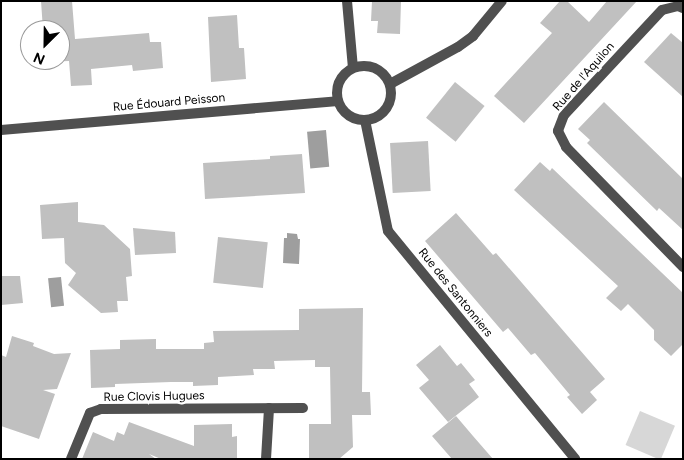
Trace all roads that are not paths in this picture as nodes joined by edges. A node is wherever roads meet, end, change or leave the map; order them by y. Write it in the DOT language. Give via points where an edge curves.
graph roads {
  1 [pos="347,1"];
  2 [pos="502,1"];
  3 [pos="683,8"];
  4 [pos="353,68"];
  5 [pos="390,84"];
  6 [pos="338,101"];
  7 [pos="365,120"];
  8 [pos="1,130"];
  9 [pos="683,267"];
  10 [pos="269,408"];
  11 [pos="303,408"];
  12 [pos="71,459"];
  13 [pos="266,459"];
  14 [pos="575,459"];
  1 -- 4 [label="street"];
  2 -- 5 [label="street" via="473,36"];
  3 -- 9 [label="street, Rue de l'Aquilon" via="662,10 564,115 558,131 566,147"];
  4 -- 5 [label="street" via="379,70"];
  4 -- 6 [label="street" via="341,79"];
  5 -- 7 [label="street" via="390,101 386,108"];
  6 -- 7 [label="street" via="348,115"];
  6 -- 8 [label="street, Rue Édouard Peisson"];
  7 -- 14 [label="street, Rue des Santonniers" via="388,231"];
  10 -- 11 [label="street, Rue Clovis Hugues"];
  10 -- 12 [label="street, Rue Clovis Hugues" via="101,409 90,413"];
  10 -- 13 [label="street"];
}
